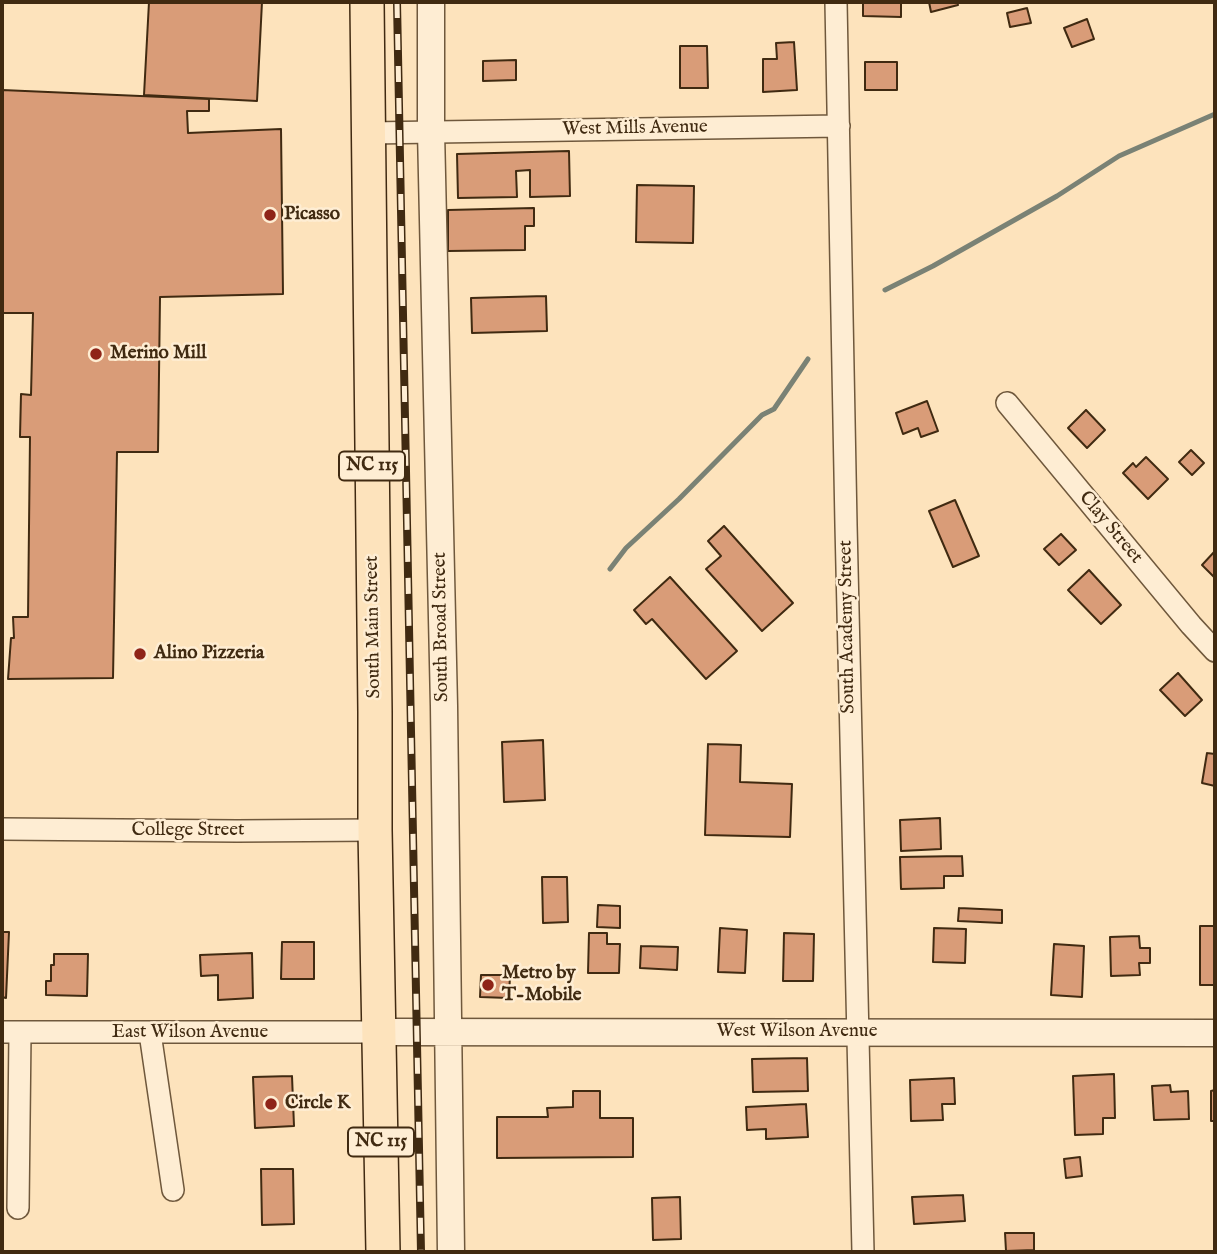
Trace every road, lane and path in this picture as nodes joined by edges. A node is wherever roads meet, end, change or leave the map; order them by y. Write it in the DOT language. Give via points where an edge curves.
graph roads {
  1 [pos="367,2"];
  2 [pos="431,2"];
  3 [pos="836,2"];
  4 [pos="839,126"];
  5 [pos="431,131"];
  6 [pos="369,133"];
  7 [pos="1007,403"];
  8 [pos="1215,651"];
  9 [pos="2,829"];
  10 [pos="375,830"];
  11 [pos="379,1032"];
  12 [pos="448,1032"];
  13 [pos="858,1032"];
  14 [pos="11,1033"];
  15 [pos="150,1033"];
  16 [pos="1215,1033"];
  17 [pos="173,1190"];
  18 [pos="18,1208"];
  19 [pos="383,1252"];
  20 [pos="451,1252"];
  21 [pos="863,1252"];
  1 -- 6 [label="main road, South Main Street / NC 115"];
  2 -- 5 [label="street, South Broad Street"];
  3 -- 4 [label="street, South Academy Street"];
  4 -- 5 [label="street, West Mills Avenue"];
  4 -- 13 [label="street, South Academy Street"];
  5 -- 6 [label="street, West Mills Avenue"];
  5 -- 12 [label="street, South Broad Street"];
  6 -- 10 [label="main road, South Main Street / NC 115"];
  7 -- 8 [label="street, Clay Street"];
  9 -- 10 [label="street, College Street"];
  10 -- 11 [label="main road, South Main Street / NC 115"];
  11 -- 12 [label="street, West Wilson Avenue"];
  11 -- 15 [label="street, East Wilson Avenue"];
  11 -- 19 [label="main road, South Main Street / NC 115"];
  12 -- 13 [label="street, West Wilson Avenue"];
  12 -- 20 [label="street, South Broad Street"];
  13 -- 16 [label="street, West Wilson Avenue"];
  13 -- 21 [label="street, South Academy Street"];
  14 -- 15 [label="street, East Wilson Avenue"];
  14 -- 18 [label="street"];
  15 -- 17 [label="street"];
}
